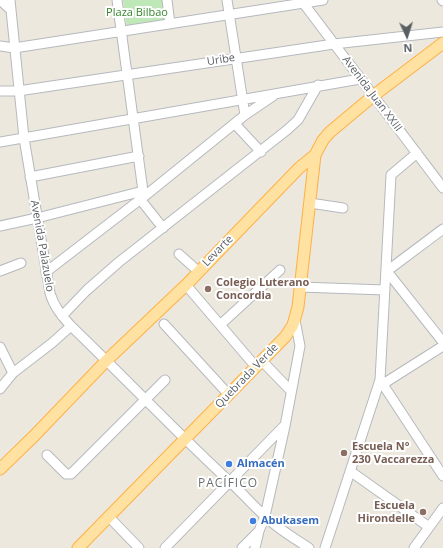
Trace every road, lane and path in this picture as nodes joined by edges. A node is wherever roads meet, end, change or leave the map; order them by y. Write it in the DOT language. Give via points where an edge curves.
graph roads {
  1 [pos="0,0"];
  2 [pos="117,0"];
  3 [pos="167,0"];
  4 [pos="226,0"];
  5 [pos="323,0"];
  6 [pos="302,2"];
  7 [pos="11,3"];
  8 [pos="229,14"];
  9 [pos="170,24"];
  10 [pos="122,31"];
  11 [pos="443,32"];
  12 [pos="443,42"];
  13 [pos="334,44"];
  14 [pos="0,46"];
  15 [pos="14,48"];
  16 [pos="235,58"];
  17 [pos="128,75"];
  18 [pos="360,79"];
  19 [pos="318,85"];
  20 [pos="0,91"];
  21 [pos="18,91"];
  22 [pos="276,94"];
  23 [pos="373,96"];
  24 [pos="242,99"];
  25 [pos="245,115"];
  26 [pos="133,119"];
  27 [pos="235,124"];
  28 [pos="24,138"];
  29 [pos="0,142"];
  30 [pos="261,152"];
  31 [pos="417,153"];
  32 [pos="315,155"];
  33 [pos="139,156"];
  34 [pos="30,177"];
  35 [pos="443,188"];
  36 [pos="143,195"];
  37 [pos="310,202"];
  38 [pos="343,208"];
  39 [pos="36,218"];
  40 [pos="0,226"];
  41 [pos="163,228"];
  42 [pos="443,229"];
  43 [pos="180,254"];
  44 [pos="21,263"];
  45 [pos="280,270"];
  46 [pos="386,270"];
  47 [pos="0,271"];
  48 [pos="46,272"];
  49 [pos="198,272"];
  50 [pos="186,285"];
  51 [pos="300,287"];
  52 [pos="385,290"];
  53 [pos="62,316"];
  54 [pos="295,320"];
  55 [pos="164,324"];
  56 [pos="220,325"];
  57 [pos="71,326"];
  58 [pos="443,342"];
  59 [pos="443,346"];
  60 [pos="0,347"];
  61 [pos="106,360"];
  62 [pos="259,364"];
  63 [pos="13,373"];
  64 [pos="165,380"];
  65 [pos="382,382"];
  66 [pos="0,389"];
  67 [pos="291,391"];
  68 [pos="229,395"];
  69 [pos="146,400"];
  70 [pos="285,426"];
  71 [pos="185,440"];
  72 [pos="47,455"];
  73 [pos="0,469"];
  74 [pos="350,471"];
  75 [pos="443,476"];
  76 [pos="230,481"];
  77 [pos="443,508"];
  78 [pos="109,516"];
  79 [pos="265,516"];
  80 [pos="429,528"];
  81 [pos="258,531"];
  82 [pos="78,548"];
  83 [pos="139,548"];
  84 [pos="165,548"];
  85 [pos="242,548"];
  86 [pos="255,548"];
  87 [pos="309,548"];
  88 [pos="325,548"];
  89 [pos="414,548"];
  1 -- 7 [label="street"];
  2 -- 10 [label="street"];
  3 -- 9 [label="street"];
  4 -- 8 [label="street"];
  5 -- 6 [label="street"];
  6 -- 8 [label="street"];
  6 -- 13 [label="street, Avenida Juan XXIII"];
  7 -- 15 [label="street, Avenida Palazuelo"];
  8 -- 9 [label="street"];
  8 -- 16 [label="street"];
  9 -- 10 [label="street"];
  10 -- 15 [label="street"];
  10 -- 17 [label="street"];
  11 -- 13 [label="street, Uribe"];
  12 -- 23 [label="main road, Levarte"];
  13 -- 16 [label="street, Uribe"];
  13 -- 18 [label="street, Avenida Juan XXIII"];
  14 -- 15 [label="street"];
  15 -- 21 [label="street, Avenida Palazuelo"];
  16 -- 17 [label="street, Uribe"];
  16 -- 24 [label="street"];
  17 -- 21 [label="street, Uribe"];
  17 -- 26 [label="street"];
  18 -- 19 [label="street"];
  18 -- 23 [label="street, Avenida Juan XXIII"];
  19 -- 22 [label="street"];
  19 -- 30 [label="street" via="298,120"];
  20 -- 21 [label="street, Uribe"];
  21 -- 28 [label="street, Avenida Palazuelo"];
  22 -- 24 [label="street"];
  22 -- 25 [label="street"];
  23 -- 31 [label="street, Avenida Juan XXIII"];
  23 -- 32 [label="main road, Levarte" via="330,132"];
  24 -- 25 [label="street"];
  24 -- 26 [label="street"];
  25 -- 27 [label="street"];
  26 -- 28 [label="street"];
  26 -- 33 [label="street"];
  27 -- 30 [label="street"];
  27 -- 36 [label="street"];
  28 -- 29 [label="street"];
  28 -- 34 [label="street, Avenida Palazuelo"];
  30 -- 41 [label="street"];
  31 -- 35 [label="street, Avenida Juan XXIII"];
  31 -- 46 [label="street" via="391,175"];
  32 -- 37 [label="main road, Quebrada Verde"];
  32 -- 49 [label="main road, Levarte" via="299,168"];
  33 -- 34 [label="street"];
  33 -- 36 [label="street"];
  34 -- 39 [label="street, Avenida Palazuelo"];
  36 -- 39 [label="street"];
  36 -- 41 [label="street"];
  36 -- 48 [label="street"];
  37 -- 38 [label="street"];
  37 -- 51 [label="main road, Quebrada Verde"];
  39 -- 40 [label="street"];
  39 -- 48 [label="street, Avenida Palazuelo"];
  41 -- 53 [label="street" via="118,262"];
  42 -- 46 [label="street"];
  43 -- 49 [label="street"];
  44 -- 47 [label="street"];
  45 -- 56 [label="street"];
  46 -- 52 [label="street"];
  46 -- 58 [label="street"];
  48 -- 53 [label="street, Avenida Palazuelo" via="52,299"];
  49 -- 50 [label="main road, Levarte"];
  50 -- 56 [label="street"];
  50 -- 61 [label="main road, Levarte"];
  51 -- 52 [label="street"];
  51 -- 54 [label="main road, Quebrada Verde"];
  52 -- 65 [label="street"];
  53 -- 57 [label="street, Avenida Palazuelo"];
  54 -- 62 [label="main road, Quebrada Verde" via="288,333"];
  54 -- 67 [label="street" via="300,346"];
  55 -- 68 [label="street"];
  56 -- 62 [label="street"];
  57 -- 61 [label="street, Avenida Palazuelo"];
  57 -- 63 [label="street"];
  59 -- 65 [label="street"];
  60 -- 63 [label="street"];
  61 -- 69 [label="street, Avenida Palazuelo"];
  61 -- 73 [label="main road, Levarte"];
  62 -- 67 [label="street"];
  62 -- 68 [label="main road, Quebrada Verde"];
  63 -- 66 [label="street"];
  64 -- 69 [label="street"];
  65 -- 74 [label="street"];
  65 -- 75 [label="street"];
  67 -- 70 [label="street"];
  68 -- 71 [label="main road, Quebrada Verde"];
  69 -- 71 [label="street, Avenida Palazuelo"];
  69 -- 72 [label="street" via="71,474 66,474"];
  70 -- 76 [label="street"];
  70 -- 79 [label="street"];
  71 -- 76 [label="street, Avenida Palazuelo"];
  71 -- 78 [label="main road, Quebrada Verde"];
  74 -- 80 [label="street"];
  74 -- 88 [label="street"];
  76 -- 79 [label="street, Avenida Palazuelo"];
  76 -- 84 [label="street"];
  77 -- 80 [label="street"];
  78 -- 82 [label="main road, Quebrada Verde"];
  78 -- 83 [label="street"];
  79 -- 81 [label="street"];
  79 -- 87 [label="street, Avenida Palazuelo"];
  80 -- 89 [label="street"];
  81 -- 85 [label="street"];
  81 -- 86 [label="street"];
}
